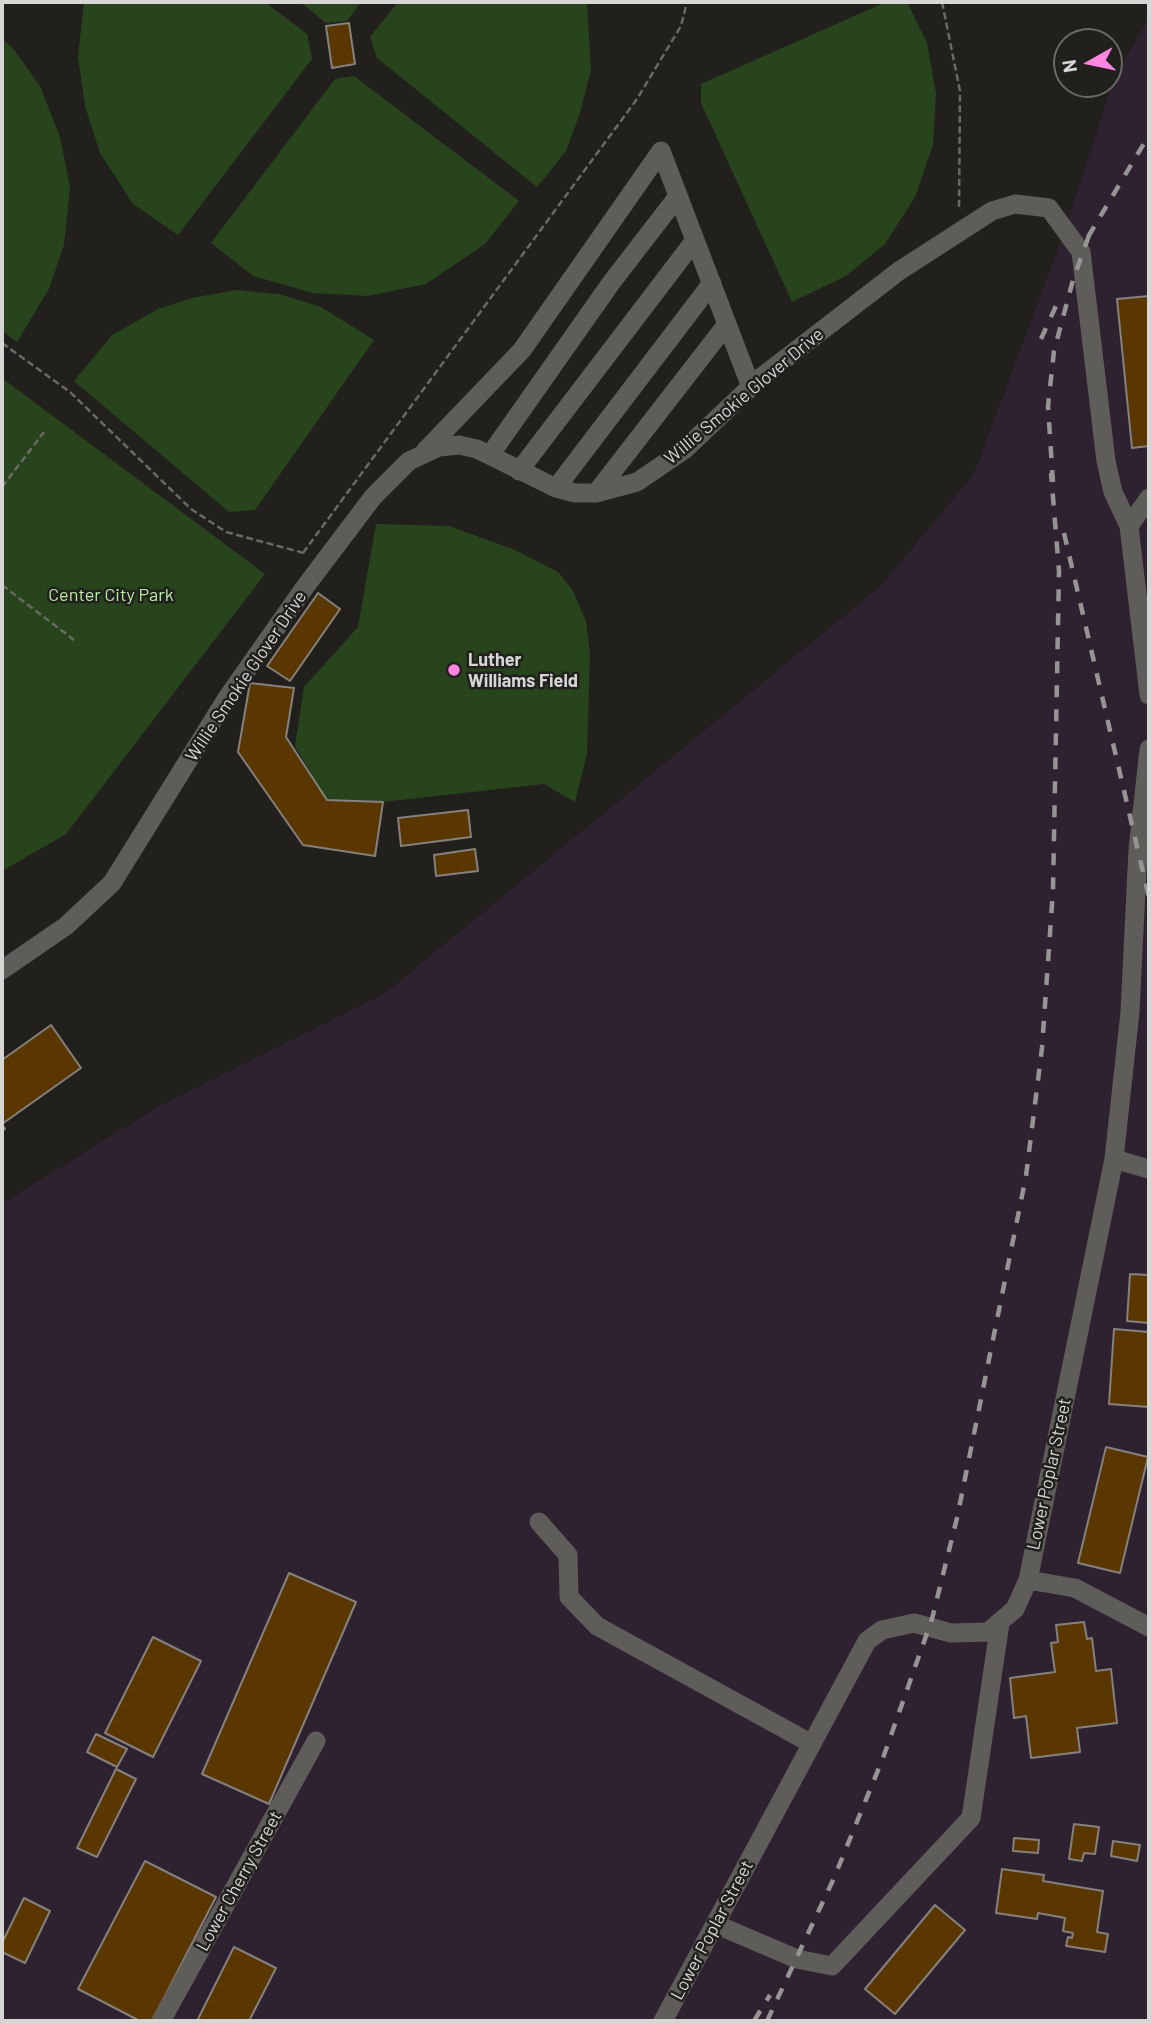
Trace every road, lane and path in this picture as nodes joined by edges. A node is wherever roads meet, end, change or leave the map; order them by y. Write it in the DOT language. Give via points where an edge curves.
graph roads {
  1 [pos="687,2"];
  2 [pos="942,2"];
  3 [pos="678,196"];
  4 [pos="959,229"];
  5 [pos="695,240"];
  6 [pos="712,284"];
  7 [pos="727,324"];
  8 [pos="2,343"];
  9 [pos="751,387"];
  10 [pos="44,432"];
  11 [pos="424,452"];
  12 [pos="490,456"];
  13 [pos="519,471"];
  14 [pos="2,487"];
  15 [pos="555,488"];
  16 [pos="596,493"];
  17 [pos="1149,498"];
  18 [pos="1129,526"];
  19 [pos="303,553"];
  20 [pos="327,557"];
  21 [pos="2,585"];
  22 [pos="74,640"];
  23 [pos="1149,695"];
  24 [pos="1149,749"];
  25 [pos="2,970"];
  26 [pos="1114,1159"];
  27 [pos="1149,1169"];
  28 [pos="539,1522"];
  29 [pos="1028,1580"];
  30 [pos="1000,1623"];
  31 [pos="1149,1627"];
  32 [pos="316,1741"];
  33 [pos="812,1744"];
  34 [pos="715,1924"];
  35 [pos="161,2021"];
  36 [pos="663,2021"];
  1 -- 19 [label="path" via="681,26 637,99"];
  2 -- 4 [label="path" via="960,91"];
  3 -- 5 [label="street"];
  3 -- 11 [label="street" via="661,151 522,350"];
  3 -- 12 [label="street"];
  4 -- 9 [label="street, Willie Smokie Glover Drive"];
  4 -- 18 [label="street, Willie Smokie Glover Drive" via="1015,204 1048,208 1073,239 1086,277 1106,461 1113,492"];
  5 -- 6 [label="street"];
  5 -- 13 [label="street"];
  6 -- 7 [label="street"];
  6 -- 15 [label="street"];
  7 -- 9 [label="street"];
  7 -- 16 [label="street"];
  8 -- 19 [label="path" via="70,393 191,509 226,532"];
  9 -- 16 [label="street, Willie Smokie Glover Drive" via="660,467 637,482"];
  10 -- 14 [label="path"];
  11 -- 12 [label="street, Willie Smokie Glover Drive" via="458,445"];
  11 -- 20 [label="street, Willie Smokie Glover Drive" via="393,475"];
  12 -- 13 [label="street, Willie Smokie Glover Drive"];
  13 -- 15 [label="street, Willie Smokie Glover Drive"];
  15 -- 16 [label="street, Willie Smokie Glover Drive"];
  17 -- 18 [label="street"];
  18 -- 23 [label="street"];
  19 -- 20 [label="path"];
  20 -- 25 [label="street, Willie Smokie Glover Drive" via="227,698 112,883 66,926"];
  21 -- 22 [label="path"];
  24 -- 26 [label="street, Lower Poplar Street"];
  26 -- 27 [label="street"];
  26 -- 29 [label="street, Lower Poplar Street"];
  28 -- 33 [label="street" via="568,1555 569,1597 597,1626"];
  29 -- 30 [label="street, Lower Poplar Street" via="1015,1609"];
  29 -- 31 [label="street" via="1075,1588"];
  30 -- 33 [label="street, Lower Poplar Street" via="988,1632 972,1633 951,1633 914,1623 882,1630 867,1641"];
  30 -- 34 [label="street" via="971,1818 832,1966 797,1959"];
  32 -- 35 [label="street, Lower Cherry Street"];
  33 -- 34 [label="street, Lower Poplar Street"];
  34 -- 36 [label="street, Lower Poplar Street"];
}
